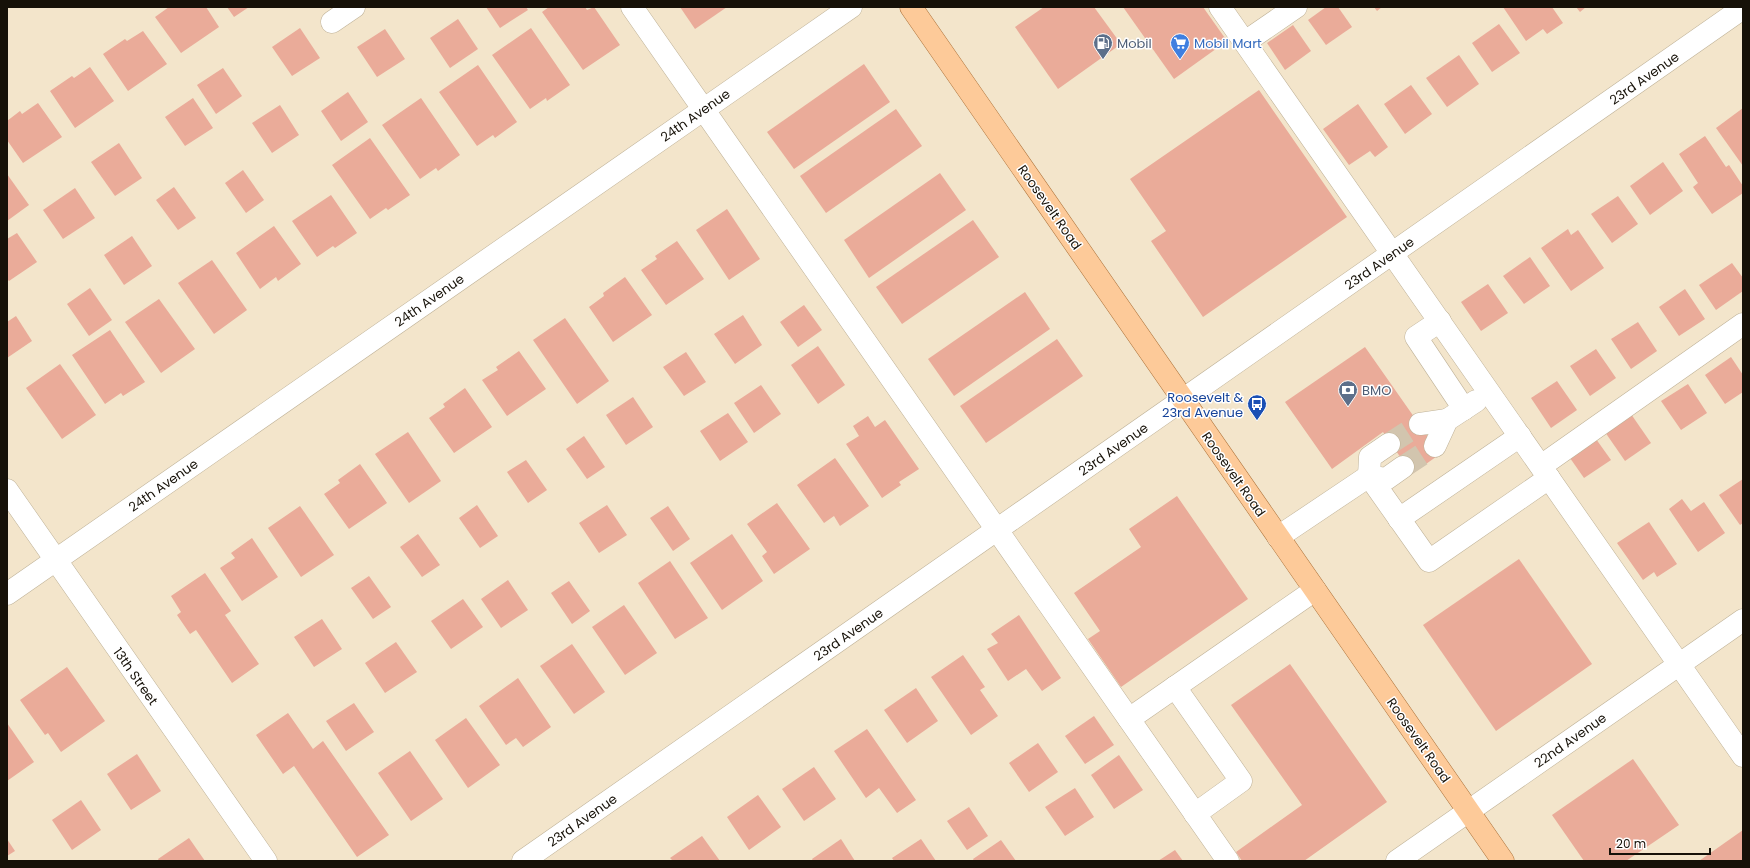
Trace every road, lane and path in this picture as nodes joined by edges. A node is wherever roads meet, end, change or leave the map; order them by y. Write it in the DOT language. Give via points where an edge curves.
graph roads {
  1 [pos="354,7"];
  2 [pos="632,7"];
  3 [pos="851,7"];
  4 [pos="912,7"];
  5 [pos="1220,7"];
  6 [pos="1296,7"];
  7 [pos="1743,8"];
  8 [pos="332,22"];
  9 [pos="1245,42"];
  10 [pos="704,109"];
  11 [pos="1392,254"];
  12 [pos="1440,321"];
  13 [pos="1743,324"];
  14 [pos="1489,392"];
  15 [pos="1183,400"];
  16 [pos="1456,414"];
  17 [pos="1427,435"];
  18 [pos="1520,436"];
  19 [pos="1396,456"];
  20 [pos="1545,472"];
  21 [pos="1369,476"];
  22 [pos="7,490"];
  23 [pos="1399,519"];
  24 [pos="997,530"];
  25 [pos="1278,537"];
  26 [pos="55,560"];
  27 [pos="1315,590"];
  28 [pos="7,594"];
  29 [pos="1743,620"];
  30 [pos="1679,664"];
  31 [pos="1175,687"];
  32 [pos="1129,718"];
  33 [pos="1743,756"];
  34 [pos="1468,811"];
  35 [pos="1195,814"];
  36 [pos="266,861"];
  37 [pos="523,861"];
  38 [pos="1228,861"];
  39 [pos="1397,861"];
  40 [pos="1503,861"];
  1 -- 8 [label="street"];
  2 -- 10 [label="street"];
  3 -- 10 [label="street, 24th Avenue"];
  4 -- 15 [label="main road, Roosevelt Road"];
  5 -- 9 [label="street"];
  6 -- 9 [label="street"];
  7 -- 11 [label="street, 23rd Avenue"];
  9 -- 11 [label="street"];
  10 -- 24 [label="street"];
  10 -- 26 [label="street, 24th Avenue"];
  11 -- 12 [label="street"];
  11 -- 15 [label="street, 23rd Avenue"];
  12 -- 14 [label="street"];
  12 -- 16 [label="street" via="1416,337"];
  13 -- 20 [label="street"];
  14 -- 16 [label="street"];
  14 -- 18 [label="street"];
  15 -- 24 [label="street, 23rd Avenue"];
  15 -- 25 [label="main road, Roosevelt Road"];
  16 -- 17 [label="street"];
  18 -- 20 [label="street"];
  18 -- 23 [label="street"];
  19 -- 21 [label="street" via="1370,457"];
  20 -- 23 [label="street" via="1429,561"];
  20 -- 30 [label="street"];
  21 -- 23 [label="street"];
  21 -- 25 [label="street"];
  22 -- 26 [label="street, 13th Street"];
  24 -- 32 [label="street"];
  24 -- 37 [label="street, 23rd Avenue"];
  25 -- 27 [label="main road, Roosevelt Road"];
  26 -- 28 [label="street, 24th Avenue"];
  26 -- 36 [label="street, 13th Street"];
  27 -- 31 [label="street"];
  27 -- 34 [label="main road, Roosevelt Road"];
  29 -- 30 [label="street, 22nd Avenue"];
  30 -- 33 [label="street"];
  30 -- 34 [label="street, 22nd Avenue"];
  31 -- 32 [label="street"];
  31 -- 35 [label="street" via="1242,782"];
  32 -- 35 [label="street"];
  34 -- 39 [label="street, 22nd Avenue"];
  34 -- 40 [label="main road, Roosevelt Road"];
  35 -- 38 [label="street"];
}
